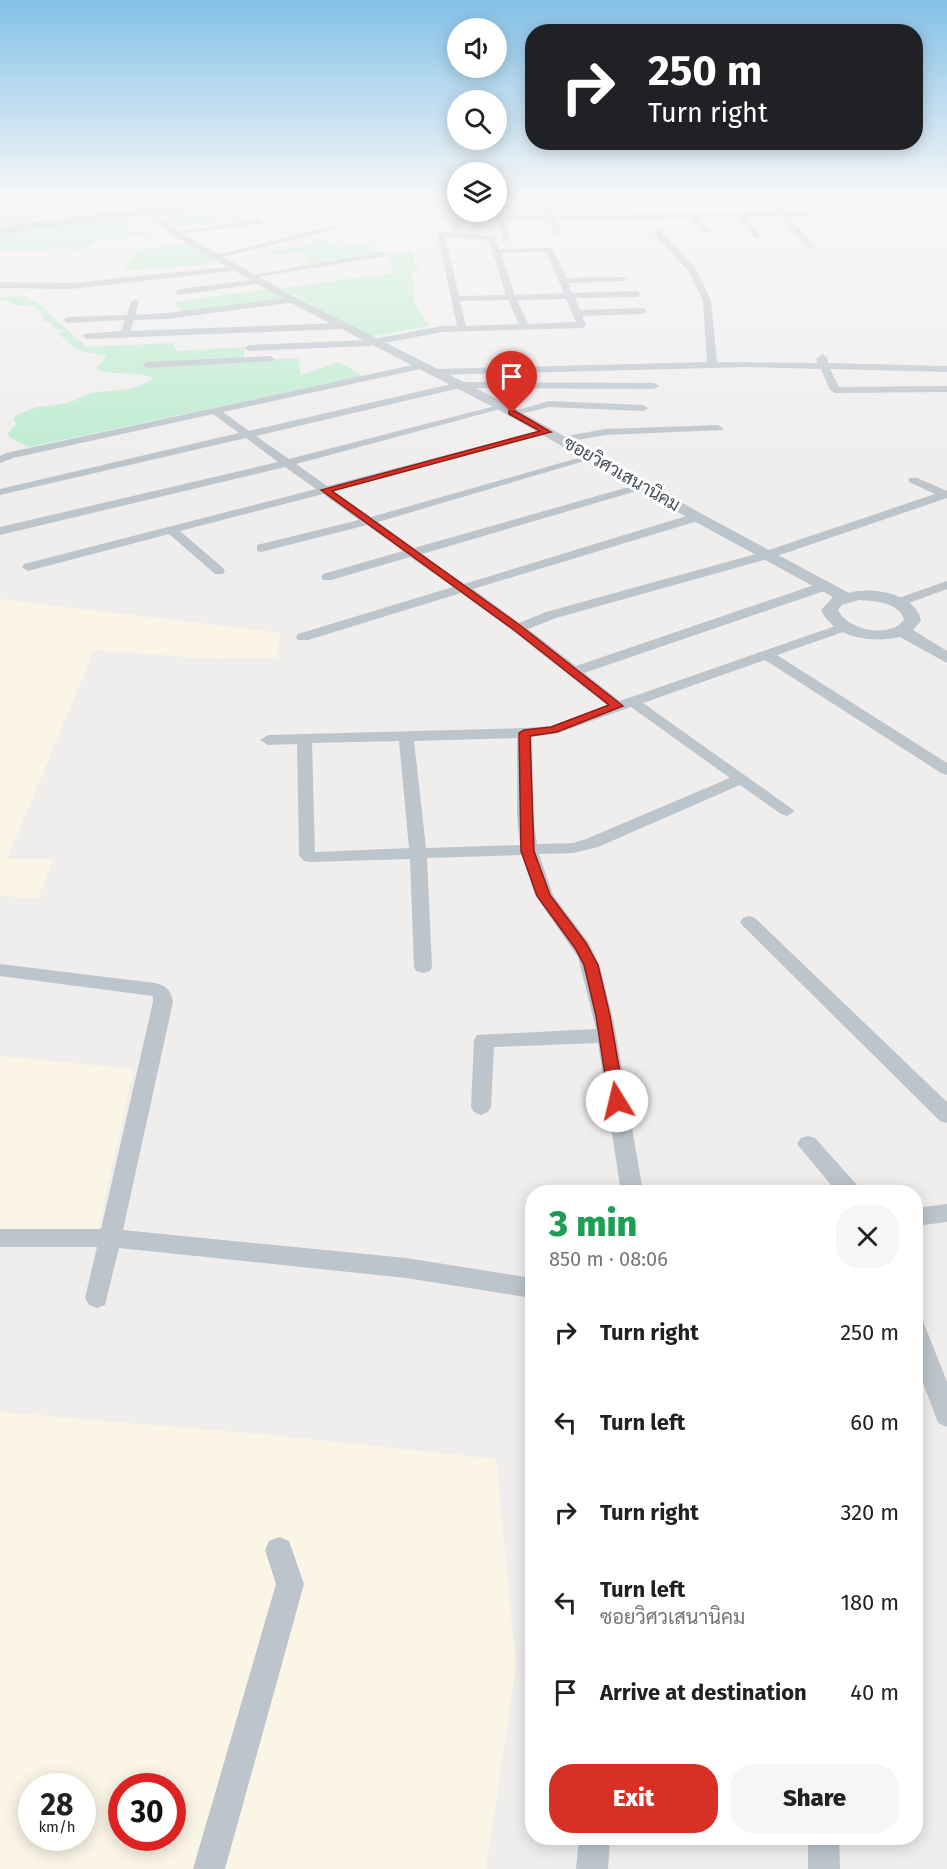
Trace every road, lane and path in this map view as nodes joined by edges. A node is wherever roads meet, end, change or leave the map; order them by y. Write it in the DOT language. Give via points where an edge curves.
graph roads {
  1 [pos="79,283"];
  2 [pos="231,283"];
  3 [pos="263,283"];
  4 [pos="452,283"];
  5 [pos="508,283"];
  6 [pos="565,283"];
  7 [pos="699,283"];
  8 [pos="0,284"];
  9 [pos="179,292"];
  10 [pos="638,294"];
  11 [pos="570,296"];
  12 [pos="512,297"];
  13 [pos="455,299"];
  14 [pos="293,300"];
  15 [pos="135,302"];
  16 [pos="643,311"];
  17 [pos="578,313"];
  18 [pos="130,317"];
  19 [pos="67,320"];
  20 [pos="341,326"];
  21 [pos="524,326"];
  22 [pos="462,328"];
  23 [pos="125,334"];
  24 [pos="87,336"];
  25 [pos="373,342"];
  26 [pos="249,348"];
  27 [pos="284,358"];
  28 [pos="940,358"];
  29 [pos="147,364"];
  30 [pos="712,365"];
  31 [pos="422,366"];
  32 [pos="824,367"];
  33 [pos="947,369"];
  34 [pos="436,372"];
  35 [pos="462,386"];
  36 [pos="654,386"];
  37 [pos="947,389"];
  38 [pos="643,408"];
  39 [pos="507,410"];
  40 [pos="216,412"];
  41 [pos="718,428"];
  42 [pos="547,432"];
  43 [pos="246,434"];
  44 [pos="561,440"];
  45 [pos="593,457"];
  46 [pos="0,460"];
  47 [pos="287,463"];
  48 [pos="913,480"];
  49 [pos="643,486"];
  50 [pos="325,490"];
  51 [pos="0,492"];
  52 [pos="946,494"];
  53 [pos="697,517"];
  54 [pos="368,521"];
  55 [pos="172,530"];
  56 [pos="0,531"];
  57 [pos="261,549"];
  58 [pos="413,553"];
  59 [pos="767,555"];
  60 [pos="28,567"];
  61 [pos="219,571"];
  62 [pos="327,577"];
  63 [pos="947,585"];
  64 [pos="825,586"];
  65 [pos="462,588"];
  66 [pos="845,597"];
  67 [pos="898,603"];
  68 [pos="844,627"];
  69 [pos="518,628"];
  70 [pos="902,631"];
  71 [pos="303,637"];
  72 [pos="767,655"];
  73 [pos="947,658"];
  74 [pos="573,672"];
  75 [pos="624,703"];
  76 [pos="524,733"];
  77 [pos="406,737"];
  78 [pos="268,740"];
  79 [pos="304,740"];
  80 [pos="947,770"];
  81 [pos="739,780"];
  82 [pos="787,812"];
  83 [pos="527,851"];
  84 [pos="417,854"];
  85 [pos="749,922"];
  86 [pos="423,967"];
  87 [pos="0,970"];
  88 [pos="606,1036"];
  89 [pos="481,1107"];
  90 [pos="947,1115"];
  91 [pos="808,1144"];
  92 [pos="631,1185"];
  93 [pos="844,1185"];
  94 [pos="947,1213"];
  95 [pos="923,1216"];
  96 [pos="0,1238"];
  97 [pos="109,1238"];
  98 [pos="525,1287"];
  99 [pos="97,1298"];
  100 [pos="923,1350"];
  101 [pos="947,1415"];
  102 [pos="279,1550"];
  103 [pos="594,1845"];
  104 [pos="824,1845"];
  105 [pos="209,1869"];
  106 [pos="591,1869"];
  107 [pos="824,1869"];
  1 -- 8 [label="street" via="44,287"];
  2 -- 9 [label="street"];
  3 -- 14 [label="street, ซอยวิศวเสนานิคม"];
  4 -- 13 [label="street"];
  5 -- 12 [label="street"];
  6 -- 11 [label="street"];
  7 -- 30 [label="street" via="707,301"];
  10 -- 11 [label="street"];
  11 -- 12 [label="street"];
  11 -- 17 [label="street"];
  12 -- 13 [label="street"];
  12 -- 21 [label="street"];
  13 -- 22 [label="street"];
  14 -- 18 [label="street"];
  14 -- 20 [label="street, ซอยวิศวเสนานิคม"];
  15 -- 18 [label="street"];
  16 -- 17 [label="street"];
  17 -- 21 [label="street" via="582,325"];
  18 -- 19 [label="street"];
  18 -- 23 [label="street"];
  20 -- 23 [label="street"];
  20 -- 25 [label="street, ซอยวิศวเสนานิคม"];
  21 -- 22 [label="street"];
  22 -- 25 [label="street" via="442,328"];
  23 -- 24 [label="street"];
  25 -- 26 [label="street"];
  25 -- 31 [label="street, ซอยวิศวเสนานิคม"];
  27 -- 29 [label="street"];
  28 -- 32 [label="street" via="826,356 821,359"];
  30 -- 32 [label="street"];
  30 -- 34 [label="street"];
  31 -- 34 [label="street, ซอยวิศวเสนานิคม"];
  31 -- 40 [label="street"];
  32 -- 33 [label="street"];
  32 -- 37 [label="street" via="835,390"];
  34 -- 35 [label="street, ซอยวิศวเสนานิคม"];
  35 -- 36 [label="street"];
  35 -- 39 [label="street, ซอยวิศวเสนานิคม"];
  35 -- 43 [label="street"];
  38 -- 39 [label="street" via="549,404"];
  39 -- 42 [label="street, ซอยวิศวเสนานิคม"];
  39 -- 47 [label="street"];
  40 -- 43 [label="street"];
  40 -- 46 [label="street"];
  41 -- 44 [label="street" via="605,432"];
  42 -- 44 [label="street, ซอยวิศวเสนานิคม"];
  42 -- 50 [label="street"];
  43 -- 47 [label="street"];
  43 -- 51 [label="street"];
  44 -- 45 [label="street, ซอยวิศวเสนานิคม"];
  45 -- 49 [label="street, ซอยวิศวเสนานิคม"];
  45 -- 54 [label="street"];
  47 -- 50 [label="street"];
  47 -- 56 [label="street"];
  48 -- 52 [label="street"];
  49 -- 53 [label="street, ซอยวิศวเสนานิคม"];
  49 -- 58 [label="street"];
  50 -- 54 [label="street"];
  50 -- 55 [label="street"];
  52 -- 59 [label="street"];
  53 -- 59 [label="street, ซอยวิศวเสนานิคม"];
  53 -- 65 [label="street"];
  54 -- 57 [label="street"];
  54 -- 58 [label="street"];
  55 -- 60 [label="street"];
  55 -- 61 [label="street"];
  58 -- 62 [label="street"];
  58 -- 65 [label="street"];
  59 -- 64 [label="street, ซอยวิศวเสนานิคม"];
  59 -- 69 [label="street" via="551,615"];
  63 -- 67 [label="street"];
  64 -- 66 [label="street, ซอยวิศวเสนานิคม"];
  64 -- 74 [label="street"];
  65 -- 69 [label="street"];
  65 -- 71 [label="street"];
  66 -- 67 [label="street" via="871,596"];
  66 -- 68 [label="street" via="828,610 835,622"];
  67 -- 70 [label="street" via="912,614 910,627"];
  68 -- 70 [label="street" via="880,635"];
  68 -- 72 [label="street"];
  69 -- 74 [label="street"];
  70 -- 73 [label="street"];
  72 -- 75 [label="street"];
  72 -- 80 [label="street"];
  74 -- 75 [label="street"];
  75 -- 76 [label="street" via="553,730"];
  75 -- 81 [label="street"];
  76 -- 77 [label="street"];
  76 -- 83 [label="street"];
  77 -- 79 [label="street"];
  77 -- 84 [label="street"];
  78 -- 79 [label="street"];
  79 -- 84 [label="street" via="307,855 327,858"];
  81 -- 82 [label="street"];
  81 -- 83 [label="street" via="592,843"];
  83 -- 84 [label="street"];
  83 -- 88 [label="street" via="544,896 591,965"];
  84 -- 86 [label="street"];
  85 -- 90 [label="street"];
  87 -- 97 [label="street" via="162,993"];
  88 -- 89 [label="street" via="484,1040"];
  88 -- 92 [label="street"];
  91 -- 93 [label="street"];
  94 -- 95 [label="street"];
  96 -- 97 [label="street"];
  97 -- 98 [label="street" via="406,1268"];
  97 -- 99 [label="street"];
  100 -- 101 [label="street"];
  102 -- 105 [label="street" via="290,1584"];
  103 -- 106 [label="street"];
  104 -- 107 [label="street"];
}
